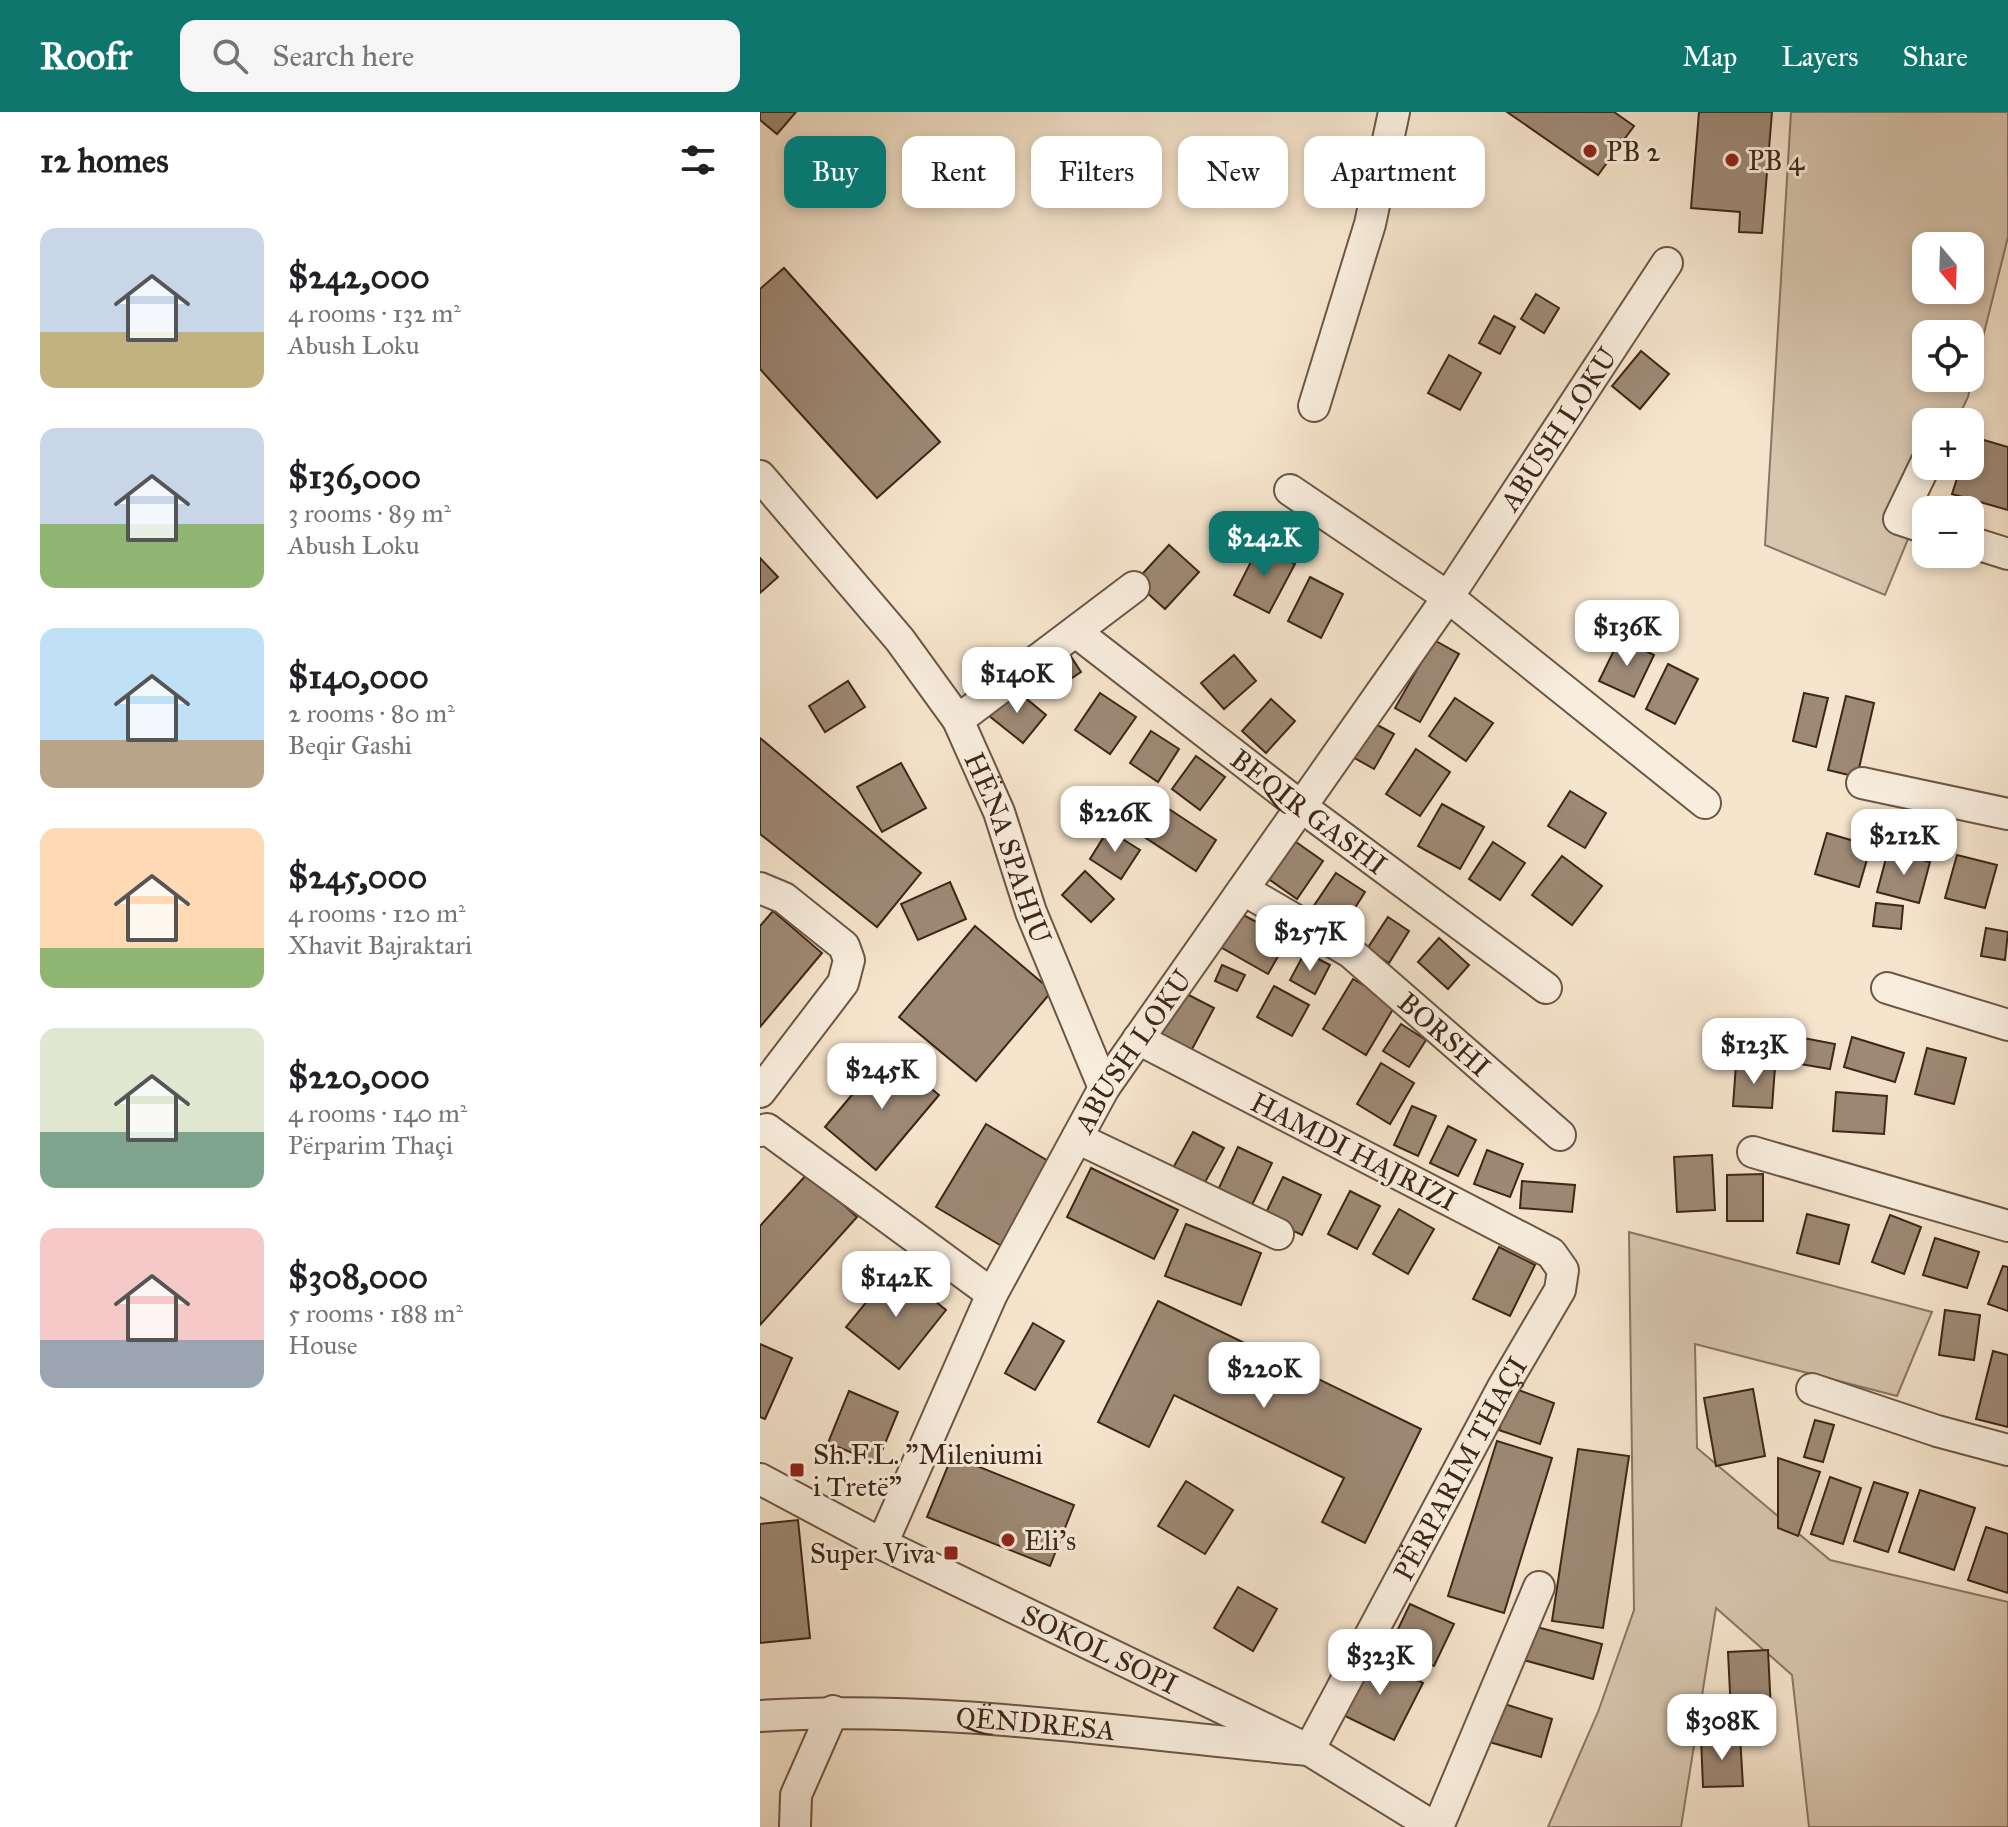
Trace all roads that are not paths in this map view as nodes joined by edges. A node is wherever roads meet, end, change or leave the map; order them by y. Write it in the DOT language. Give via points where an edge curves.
graph roads {
  1 [pos="1394,112"];
  2 [pos="1667,263"];
  3 [pos="1314,406"];
  4 [pos="760,476"];
  5 [pos="1918,480"];
  6 [pos="1290,490"];
  7 [pos="1912,523"];
  8 [pos="1984,546"];
  9 [pos="2008,554"];
  10 [pos="1134,587"];
  11 [pos="1448,597"];
  12 [pos="1076,632"];
  13 [pos="958,720"];
  14 [pos="1862,783"];
  15 [pos="1705,803"];
  16 [pos="1303,808"];
  17 [pos="2008,814"];
  18 [pos="760,888"];
  19 [pos="1244,890"];
  20 [pos="1546,988"];
  21 [pos="1887,988"];
  22 [pos="2008,1025"];
  23 [pos="1138,1039"];
  24 [pos="1104,1088"];
  25 [pos="760,1092"];
  26 [pos="760,1131"];
  27 [pos="1560,1135"];
  28 [pos="1077,1138"];
  29 [pos="1753,1152"];
  30 [pos="2008,1226"];
  31 [pos="1278,1234"];
  32 [pos="1563,1270"];
  33 [pos="992,1294"];
  34 [pos="1812,1389"];
  35 [pos="2008,1450"];
  36 [pos="760,1479"];
  37 [pos="882,1544"];
  38 [pos="1539,1587"];
  39 [pos="833,1711"];
  40 [pos="760,1716"];
  41 [pos="1309,1750"];
  42 [pos="795,1827"];
  43 [pos="1436,1827"];
  1 -- 3 [label="street" via="1370,224"];
  2 -- 11 [label="street, ABUSH LOKU"];
  4 -- 13 [label="street, HËNA SPAHIU" via="900,640"];
  5 -- 7 [label="street" via="1899,519"];
  6 -- 11 [label="street"];
  8 -- 9 [label="street"];
  10 -- 12 [label="street"];
  11 -- 15 [label="street"];
  11 -- 16 [label="street, ABUSH LOKU"];
  12 -- 13 [label="street"];
  12 -- 16 [label="street, BEQIR GASHI"];
  13 -- 24 [label="street, HËNA SPAHIU" via="999,812 1031,912"];
  14 -- 17 [label="street"];
  16 -- 19 [label="street, ABUSH LOKU"];
  16 -- 20 [label="street, BEQIR GASHI"];
  18 -- 25 [label="street" via="784,898 844,946 849,960 843,983"];
  19 -- 23 [label="street, ABUSH LOKU"];
  19 -- 27 [label="street, BORSHI" via="1350,952"];
  21 -- 22 [label="street"];
  23 -- 24 [label="street, ABUSH LOKU"];
  23 -- 32 [label="street, HAMDI HAJRIZI" via="1551,1253"];
  24 -- 28 [label="street, ABUSH LOKU"];
  26 -- 33 [label="street" via="767,1129"];
  28 -- 31 [label="street"];
  28 -- 33 [label="street, ABUSH LOKU"];
  29 -- 30 [label="street"];
  32 -- 41 [label="street, PËRPARIM THAÇI" via="1560,1290"];
  33 -- 37 [label="street, ABUSH LOKU"];
  34 -- 35 [label="street"];
  36 -- 37 [label="street, SOKOL SOPI"];
  37 -- 41 [label="street, SOKOL SOPI"];
  38 -- 43 [label="street"];
  39 -- 40 [label="street, QËNDRESA"];
  39 -- 41 [label="street, QËNDRESA"];
  39 -- 42 [label="street" via="796,1795"];
  41 -- 43 [label="street, SOKOL SOPI"];
}
